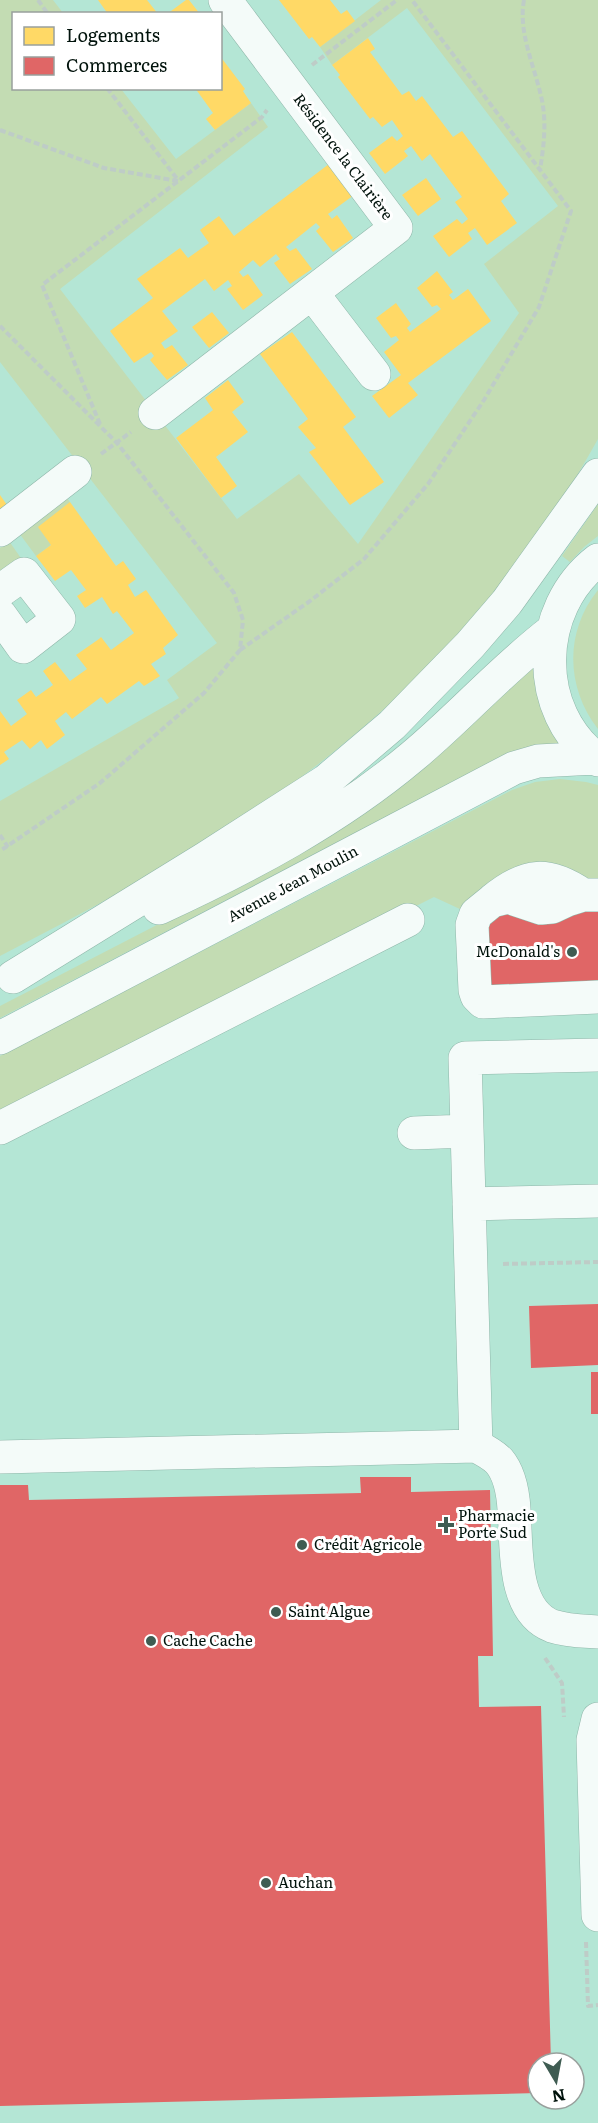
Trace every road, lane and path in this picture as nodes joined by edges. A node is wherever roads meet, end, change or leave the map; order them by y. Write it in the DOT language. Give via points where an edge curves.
graph roads {
  1 [pos="225,0"];
  2 [pos="398,0"];
  3 [pos="412,0"];
  4 [pos="524,0"];
  5 [pos="288,84"];
  6 [pos="109,90"];
  7 [pos="0,130"];
  8 [pos="540,170"];
  9 [pos="179,181"];
  10 [pos="312,293"];
  11 [pos="0,326"];
  12 [pos="374,374"];
  13 [pos="155,413"];
  14 [pos="101,428"];
  15 [pos="117,443"];
  16 [pos="75,472"];
  17 [pos="598,474"];
  18 [pos="0,530"];
  19 [pos="598,560"];
  20 [pos="0,591"];
  21 [pos="0,615"];
  22 [pos="552,631"];
  23 [pos="240,650"];
  24 [pos="597,759"];
  25 [pos="0,835"];
  26 [pos="8,847"];
  27 [pos="0,852"];
  28 [pos="590,895"];
  29 [pos="408,920"];
  30 [pos="6,980"];
  31 [pos="598,998"];
  32 [pos="0,1038"];
  33 [pos="598,1055"];
  34 [pos="0,1128"];
  35 [pos="467,1131"];
  36 [pos="414,1133"];
  37 [pos="598,1201"];
  38 [pos="469,1204"];
  39 [pos="598,1262"];
  40 [pos="495,1265"];
  41 [pos="476,1446"];
  42 [pos="0,1457"];
  43 [pos="598,1632"];
  44 [pos="598,1719"];
  45 [pos="598,1915"];
  1 -- 5 [label="main road, Résidence la Clairière"];
  2 -- 5 [label="path"];
  3 -- 8 [label="path"];
  4 -- 8 [label="path" via="526,40 542,98 545,141"];
  5 -- 9 [label="path" via="262,117"];
  5 -- 10 [label="main road, Résidence la Clairière" via="396,228"];
  6 -- 9 [label="path"];
  7 -- 9 [label="path" via="104,168"];
  8 -- 23 [label="path" via="570,211 539,307 484,400 428,484 364,559"];
  9 -- 14 [label="path" via="42,285"];
  10 -- 12 [label="main road"];
  10 -- 13 [label="main road, Résidence la Clairière"];
  11 -- 14 [label="path"];
  13 -- 15 [label="path"];
  14 -- 15 [label="path"];
  15 -- 16 [label="path"];
  15 -- 23 [label="path" via="234,593 243,620"];
  16 -- 18 [label="main road"];
  17 -- 30 [label="main road" via="500,611 392,725 334,774 278,813"];
  19 -- 22 [label="main road" via="564,597"];
  20 -- 21 [label="main road" via="24,574 59,619 23,647"];
  22 -- 24 [label="main road" via="549,666 555,700 571,732"];
  22 -- 30 [label="main road" via="412,757 341,810 218,880"];
  23 -- 26 [label="path" via="204,693 100,783"];
  24 -- 32 [label="main road, Avenue Jean Moulin" via="538,762 514,768"];
  25 -- 26 [label="path"];
  26 -- 27 [label="path"];
  28 -- 31 [label="main road" via="541,908 508,897 492,901 476,914 472,925 477,996 483,1002"];
  29 -- 34 [label="main road"];
  33 -- 35 [label="main road" via="465,1058"];
  35 -- 36 [label="main road"];
  35 -- 38 [label="main road"];
  37 -- 38 [label="main road"];
  38 -- 41 [label="main road"];
  39 -- 40 [label="path"];
  41 -- 42 [label="main road"];
  41 -- 43 [label="main road" via="500,1462 508,1477 513,1495 519,1577 522,1594 531,1608 552,1626"];
  44 -- 45 [label="main road" via="593,1740"];
}
